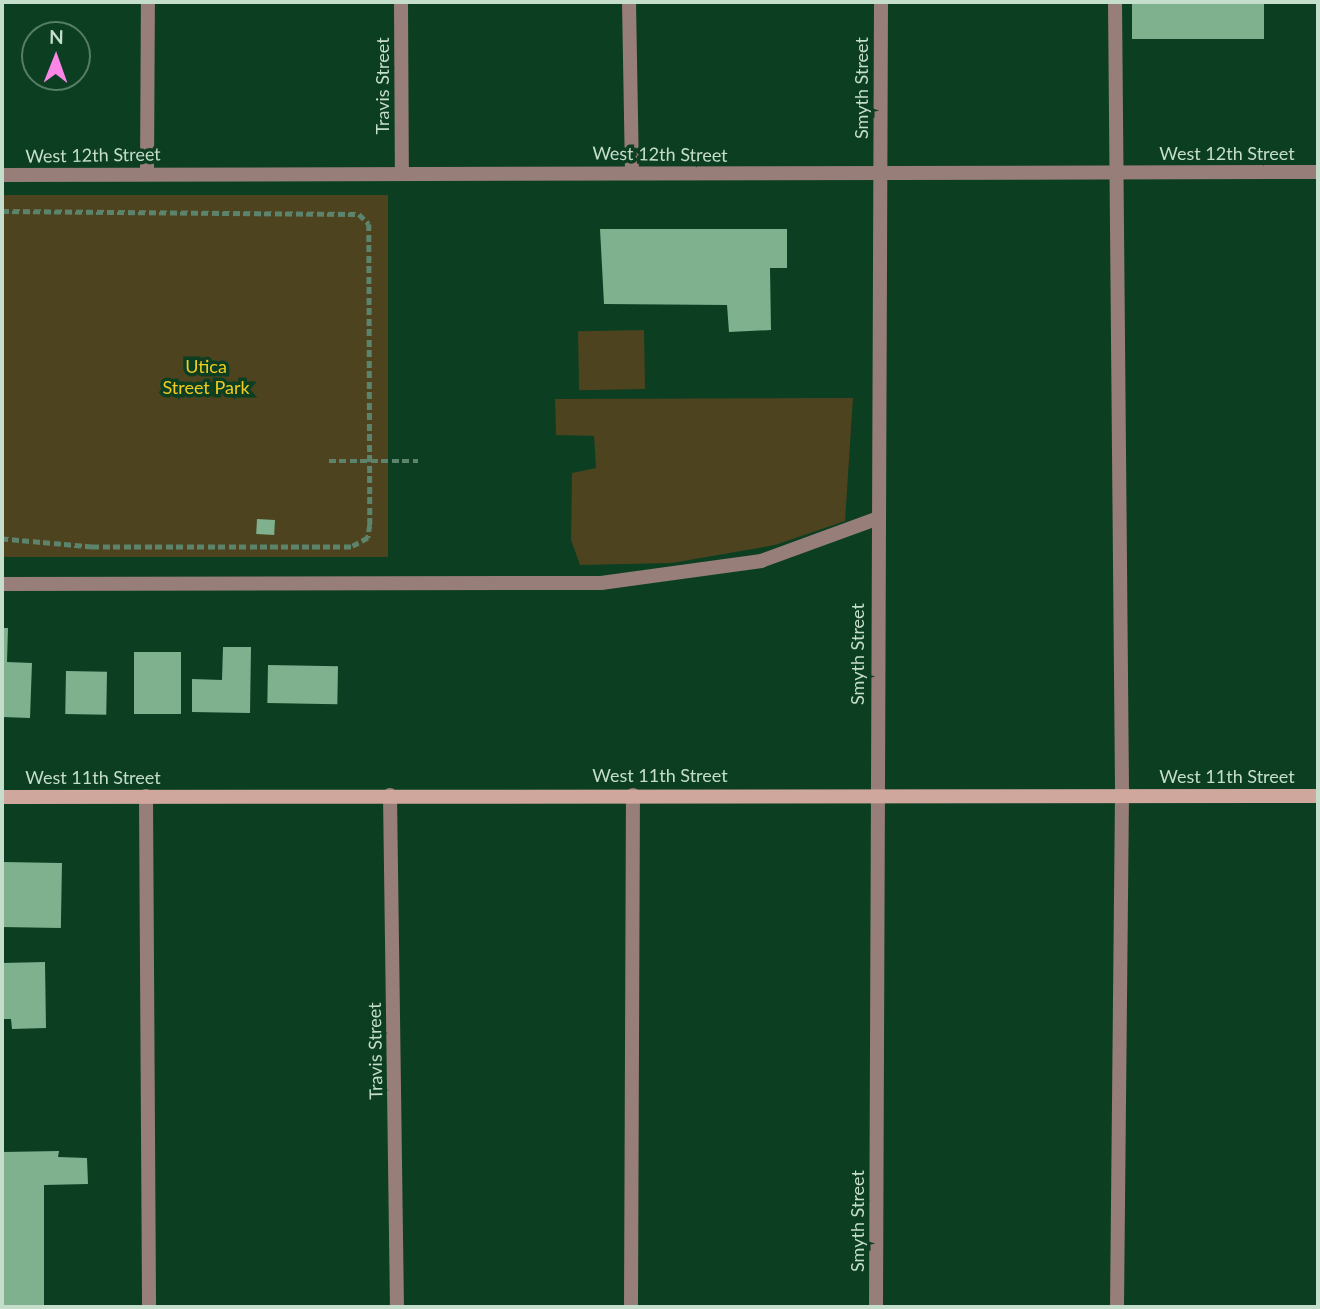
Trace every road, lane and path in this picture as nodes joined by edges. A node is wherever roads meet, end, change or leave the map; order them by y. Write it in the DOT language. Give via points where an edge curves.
graph roads {
  1 [pos="148,2"];
  2 [pos="401,2"];
  3 [pos="629,2"];
  4 [pos="880,2"];
  5 [pos="1115,2"];
  6 [pos="402,171"];
  7 [pos="1318,172"];
  8 [pos="632,173"];
  9 [pos="1117,173"];
  10 [pos="147,174"];
  11 [pos="2,175"];
  12 [pos="881,175"];
  13 [pos="2,211"];
  14 [pos="329,461"];
  15 [pos="369,461"];
  16 [pos="418,461"];
  17 [pos="876,519"];
  18 [pos="2,539"];
  19 [pos="2,584"];
  20 [pos="876,794"];
  21 [pos="390,795"];
  22 [pos="633,795"];
  23 [pos="1122,795"];
  24 [pos="146,796"];
  25 [pos="1318,796"];
  26 [pos="2,797"];
  27 [pos="149,1307"];
  28 [pos="397,1307"];
  29 [pos="631,1307"];
  30 [pos="876,1307"];
  31 [pos="1117,1307"];
  1 -- 10 [label="street"];
  2 -- 6 [label="street, Travis Street"];
  3 -- 8 [label="street"];
  4 -- 12 [label="street, Smyth Street"];
  5 -- 9 [label="street"];
  6 -- 8 [label="street, West 12th Street"];
  6 -- 10 [label="street, West 12th Street"];
  7 -- 9 [label="street, West 12th Street"];
  8 -- 12 [label="street, West 12th Street"];
  9 -- 12 [label="street, West 12th Street"];
  9 -- 23 [label="street"];
  10 -- 11 [label="street, West 12th Street"];
  12 -- 17 [label="street, Smyth Street"];
  13 -- 15 [label="path" via="359,214 369,224"];
  14 -- 15 [label="path"];
  15 -- 16 [label="path"];
  15 -- 18 [label="path" via="370,525 362,545 92,547"];
  17 -- 19 [label="street" via="761,561 601,583"];
  17 -- 20 [label="street, Smyth Street"];
  20 -- 22 [label="main road, West 11th Street"];
  20 -- 23 [label="main road, West 11th Street"];
  20 -- 30 [label="street, Smyth Street"];
  21 -- 22 [label="main road, West 11th Street"];
  21 -- 24 [label="main road, West 11th Street"];
  21 -- 28 [label="street, Travis Street"];
  22 -- 29 [label="street"];
  23 -- 25 [label="main road, West 11th Street"];
  23 -- 31 [label="street"];
  24 -- 26 [label="main road, West 11th Street"];
  24 -- 27 [label="street"];
}
